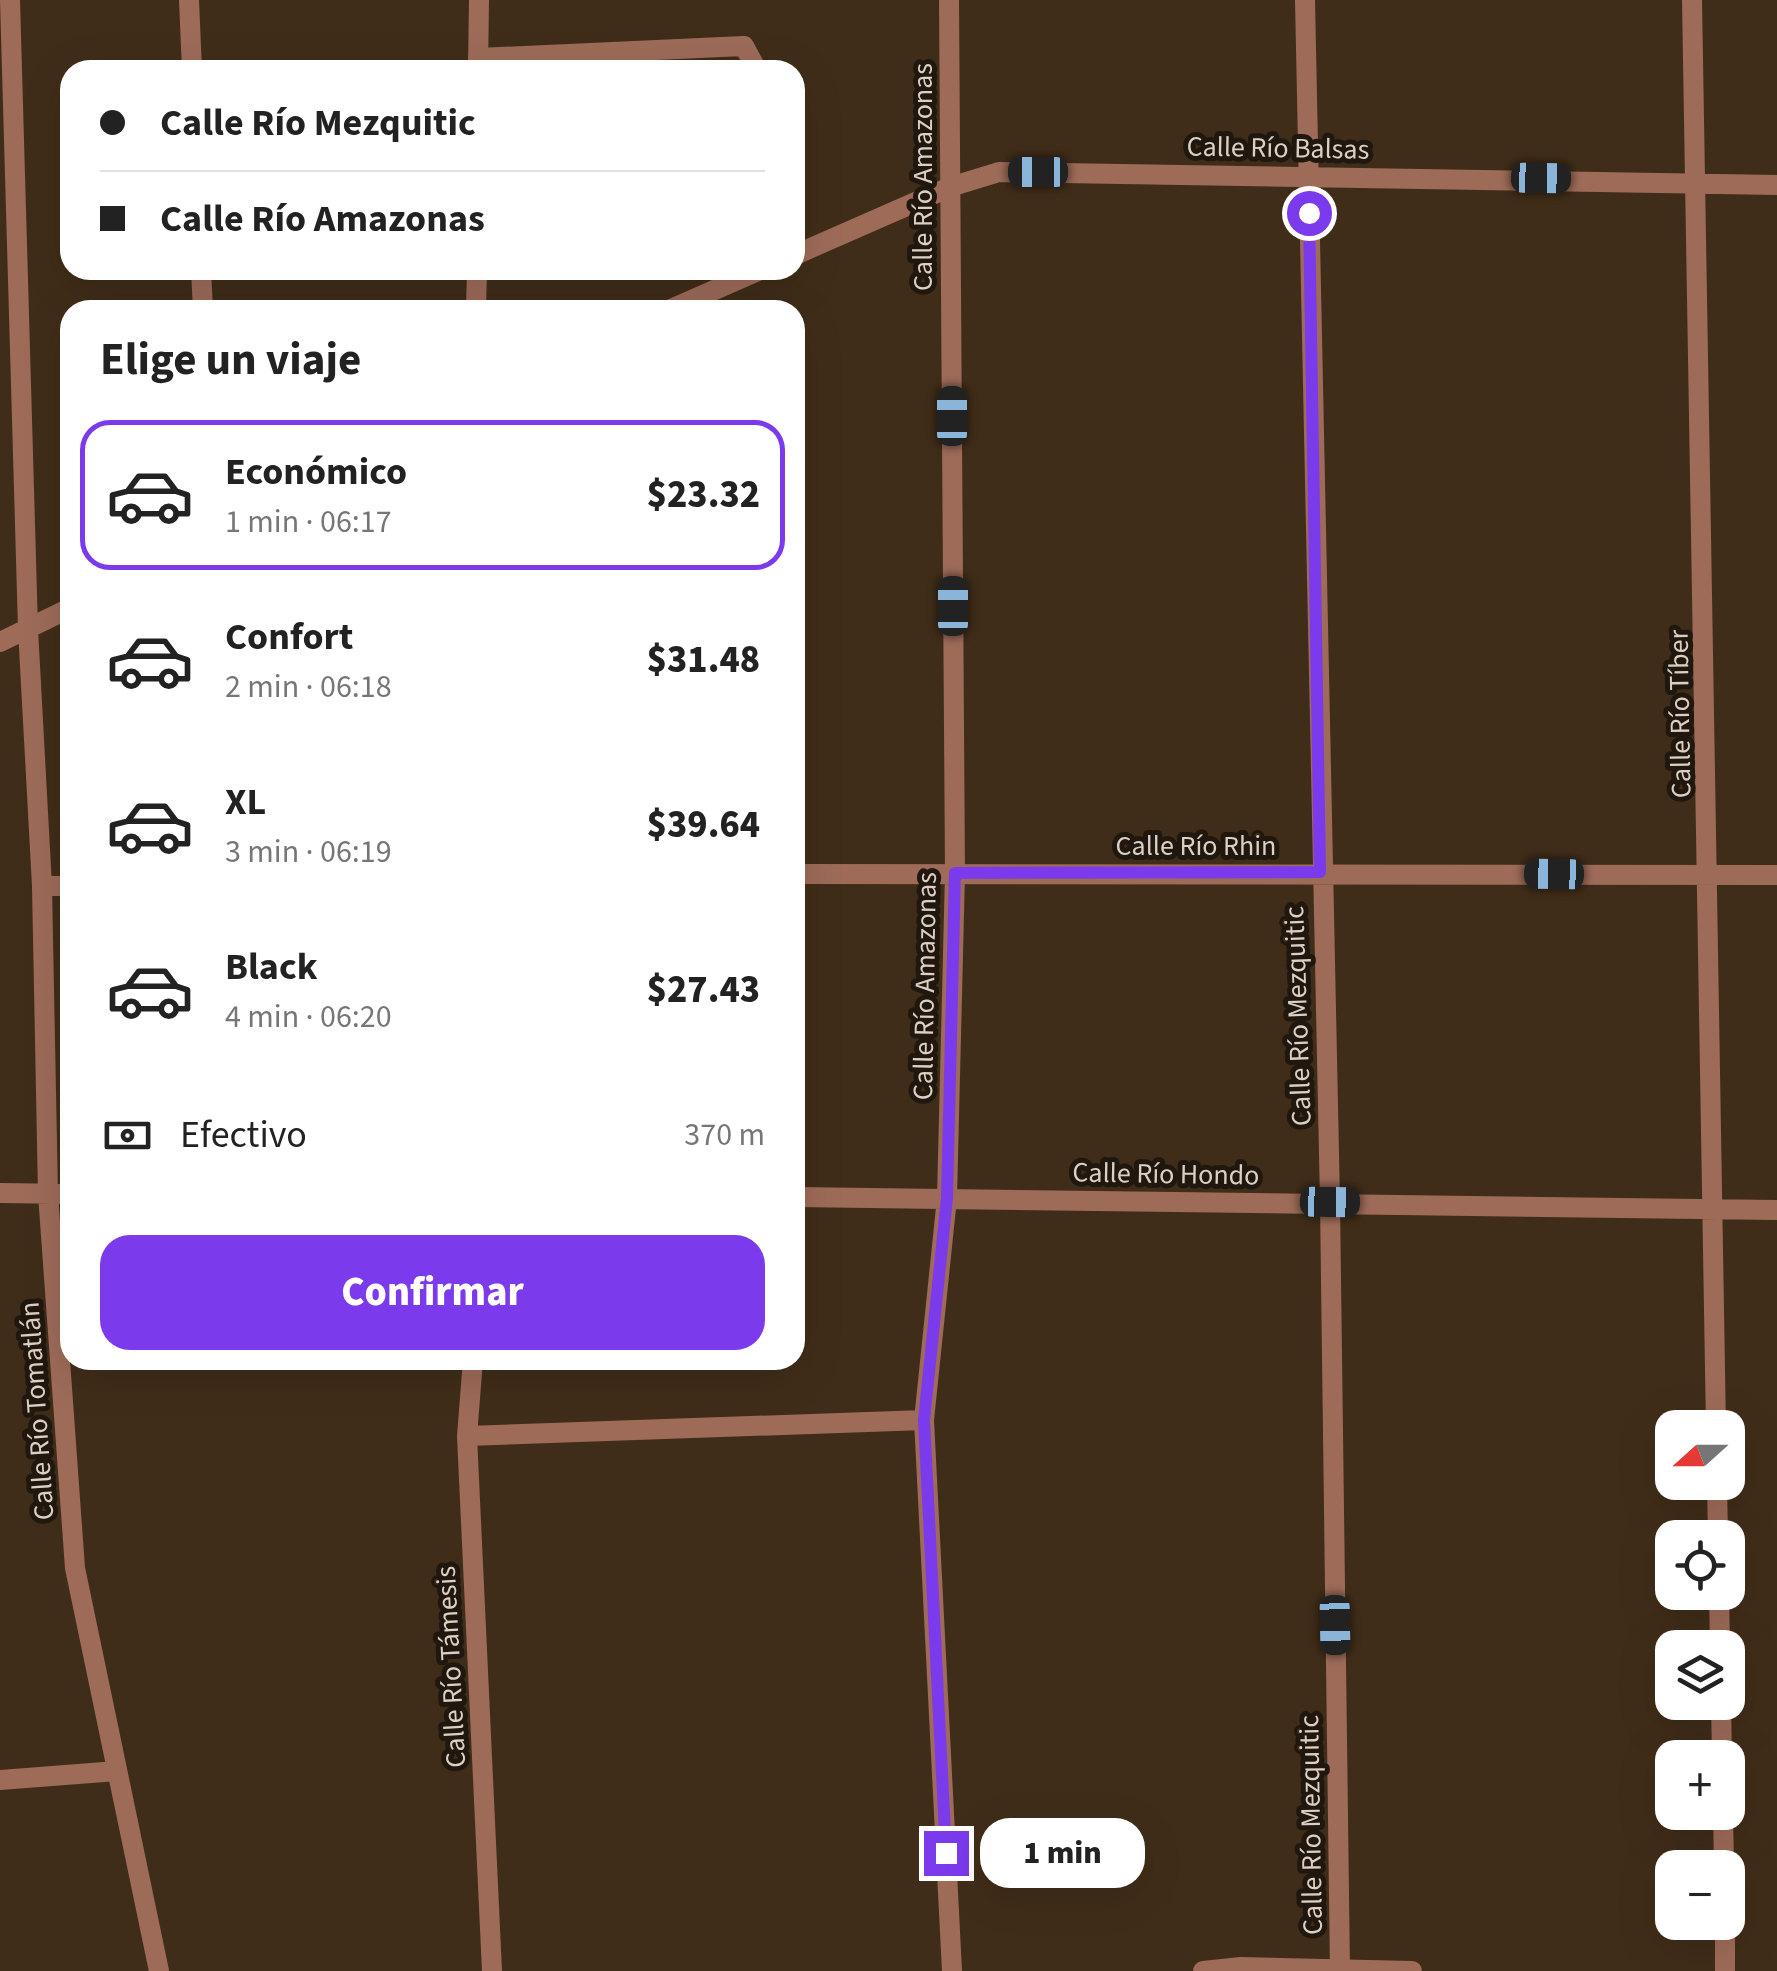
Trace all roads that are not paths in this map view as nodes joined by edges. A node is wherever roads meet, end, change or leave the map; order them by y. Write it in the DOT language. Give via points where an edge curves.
graph roads {
  1 [pos="10,0"];
  2 [pos="189,0"];
  3 [pos="478,0"];
  4 [pos="949,0"];
  5 [pos="1305,0"];
  6 [pos="1692,0"];
  7 [pos="192,60"];
  8 [pos="478,60"];
  9 [pos="537,60"];
  10 [pos="752,60"];
  11 [pos="1308,174"];
  12 [pos="1696,181"];
  13 [pos="1777,185"];
  14 [pos="950,187"];
  15 [pos="805,251"];
  16 [pos="737,280"];
  17 [pos="691,300"];
  18 [pos="60,613"];
  19 [pos="28,629"];
  20 [pos="0,642"];
  21 [pos="1320,872"];
  22 [pos="955,873"];
  23 [pos="805,874"];
  24 [pos="1777,875"];
  25 [pos="1710,876"];
  26 [pos="42,886"];
  27 [pos="60,886"];
  28 [pos="0,1193"];
  29 [pos="48,1194"];
  30 [pos="60,1194"];
  31 [pos="805,1197"];
  32 [pos="947,1198"];
  33 [pos="1330,1202"];
  34 [pos="1712,1208"];
  35 [pos="1777,1210"];
  36 [pos="60,1360"];
  37 [pos="61,1370"];
  38 [pos="472,1370"];
  39 [pos="1716,1410"];
  40 [pos="924,1420"];
  41 [pos="467,1436"];
  42 [pos="117,1771"];
  43 [pos="0,1780"];
  44 [pos="1725,1940"];
  45 [pos="1340,1970"];
  46 [pos="159,1971"];
  47 [pos="492,1971"];
  48 [pos="952,1971"];
  49 [pos="1204,1971"];
  50 [pos="1412,1971"];
  51 [pos="1726,1971"];
  1 -- 19 [label="street, Calle Río Tomatlán"];
  2 -- 7 [label="street"];
  3 -- 8 [label="street"];
  4 -- 14 [label="street, Calle Río Amazonas"];
  5 -- 11 [label="street, Calle Río Mezquitic"];
  6 -- 12 [label="street, Calle Río Tíber"];
  9 -- 10 [label="street" via="744,46"];
  11 -- 12 [label="street, Calle Río Balsas"];
  11 -- 14 [label="street, Calle Río Balsas" via="1000,172"];
  11 -- 21 [label="street, Calle Río Mezquitic"];
  12 -- 13 [label="street, Calle Río Balsas"];
  12 -- 25 [label="street, Calle Río Tíber"];
  14 -- 15 [label="street, Calle Río Balsas"];
  14 -- 22 [label="street, Calle Río Amazonas"];
  16 -- 17 [label="street"];
  18 -- 19 [label="street"];
  19 -- 20 [label="street"];
  19 -- 26 [label="street, Calle Río Tomatlán"];
  21 -- 22 [label="street, Calle Río Rhin"];
  21 -- 25 [label="street, Calle Río Rhin"];
  21 -- 33 [label="street, Calle Río Mezquitic"];
  22 -- 23 [label="street, Calle Río Rhin"];
  22 -- 32 [label="street, Calle Río Amazonas"];
  24 -- 25 [label="street, Calle Río Rhin"];
  25 -- 34 [label="street, Calle Río Tíber"];
  26 -- 27 [label="street"];
  26 -- 29 [label="street, Calle Río Tomatlán"];
  28 -- 29 [label="street"];
  29 -- 30 [label="street"];
  29 -- 36 [label="street, Calle Río Tomatlán"];
  31 -- 32 [label="street, Calle Río Hondo"];
  32 -- 33 [label="street, Calle Río Hondo"];
  32 -- 40 [label="street, Calle Río Amazonas"];
  33 -- 34 [label="street, Calle Río Hondo"];
  33 -- 45 [label="street, Calle Río Mezquitic"];
  34 -- 35 [label="street, Calle Río Hondo"];
  34 -- 39 [label="street, Calle Río Tíber"];
  37 -- 42 [label="street, Calle Río Tomatlán" via="75,1568"];
  38 -- 41 [label="street, Calle Río Támesis"];
  40 -- 41 [label="street"];
  40 -- 48 [label="street, Calle Río Amazonas"];
  41 -- 47 [label="street, Calle Río Támesis"];
  42 -- 43 [label="street"];
  42 -- 46 [label="street, Calle Río Tomatlán"];
  44 -- 51 [label="street"];
  45 -- 49 [label="street"];
  45 -- 50 [label="street"];
}
